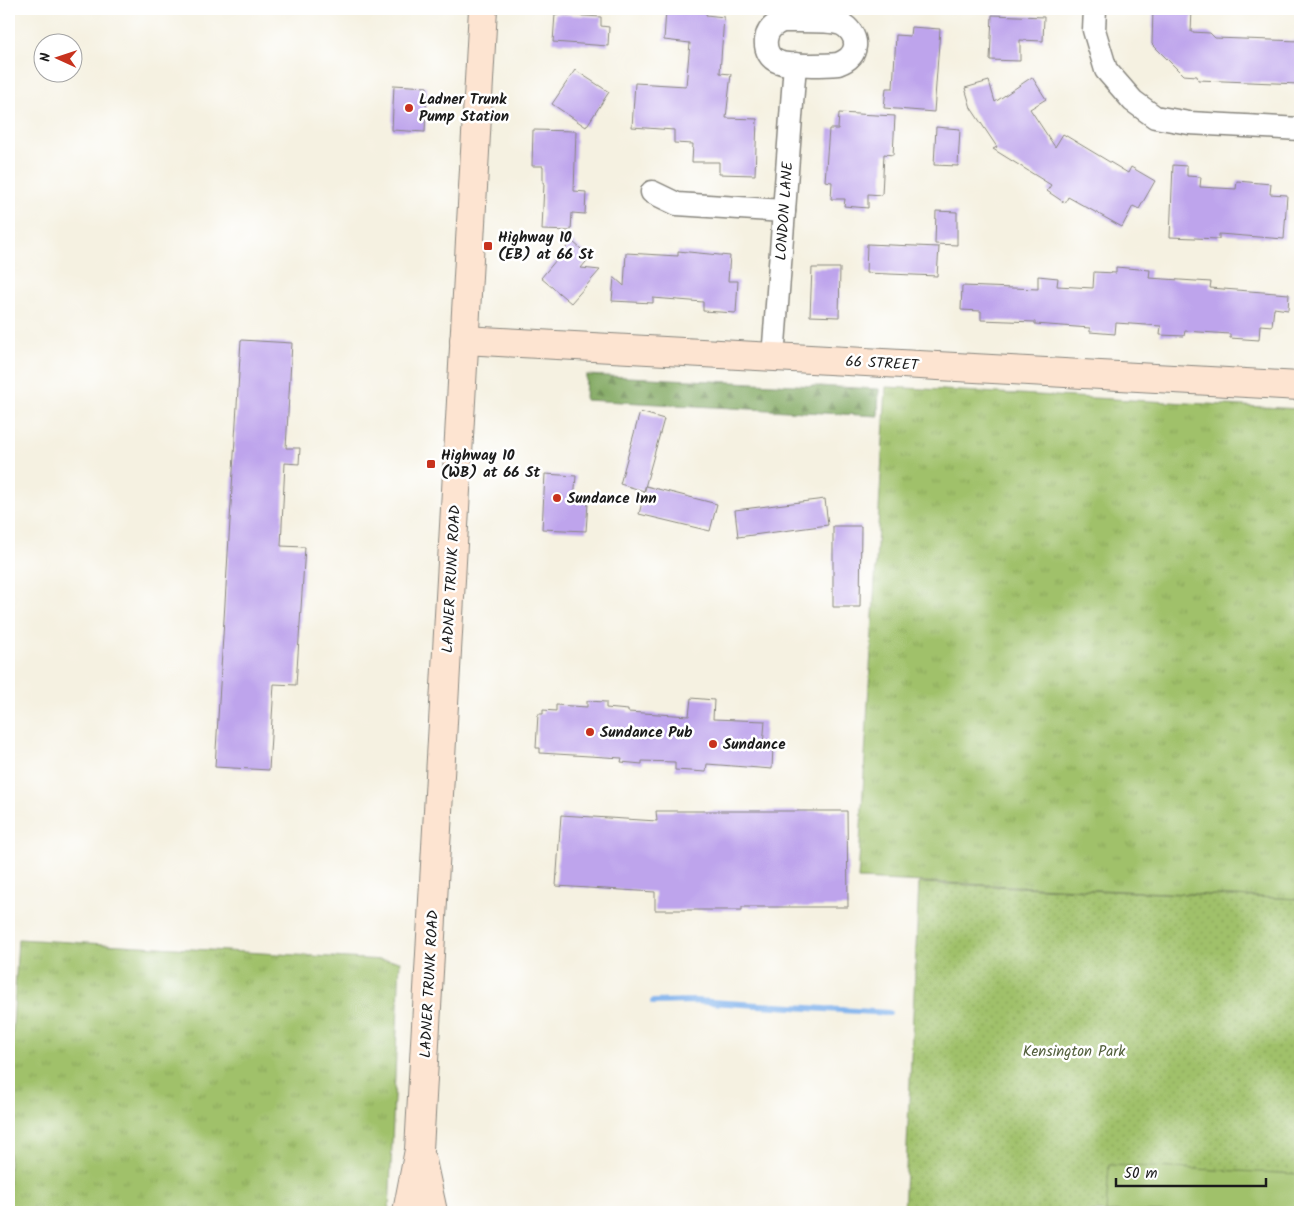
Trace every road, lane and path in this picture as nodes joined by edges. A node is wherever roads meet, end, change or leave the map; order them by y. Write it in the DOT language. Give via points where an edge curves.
graph roads {
  1 [pos="482,9"];
  2 [pos="1095,9"];
  3 [pos="795,64"];
  4 [pos="1300,129"];
  5 [pos="652,192"];
  6 [pos="784,211"];
  7 [pos="464,340"];
  8 [pos="774,358"];
  9 [pos="1300,386"];
  10 [pos="419,1150"];
  11 [pos="407,1212"];
  12 [pos="433,1212"];
  1 -- 7 [label="main road, LADNER TRUNK ROAD"];
  2 -- 4 [label="street" via="1094,30 1106,70 1133,101 1155,117 1189,123"];
  3 -- 6 [label="street, LONDON LANE"];
  5 -- 6 [label="street" via="677,204"];
  6 -- 8 [label="street, LONDON LANE"];
  7 -- 8 [label="main road, 66 STREET"];
  7 -- 10 [label="main road, LADNER TRUNK ROAD"];
  8 -- 9 [label="main road, 66 STREET"];
  10 -- 11 [label="main road, LADNER TRUNK ROAD"];
  10 -- 12 [label="main road, LADNER TRUNK ROAD"];
}
